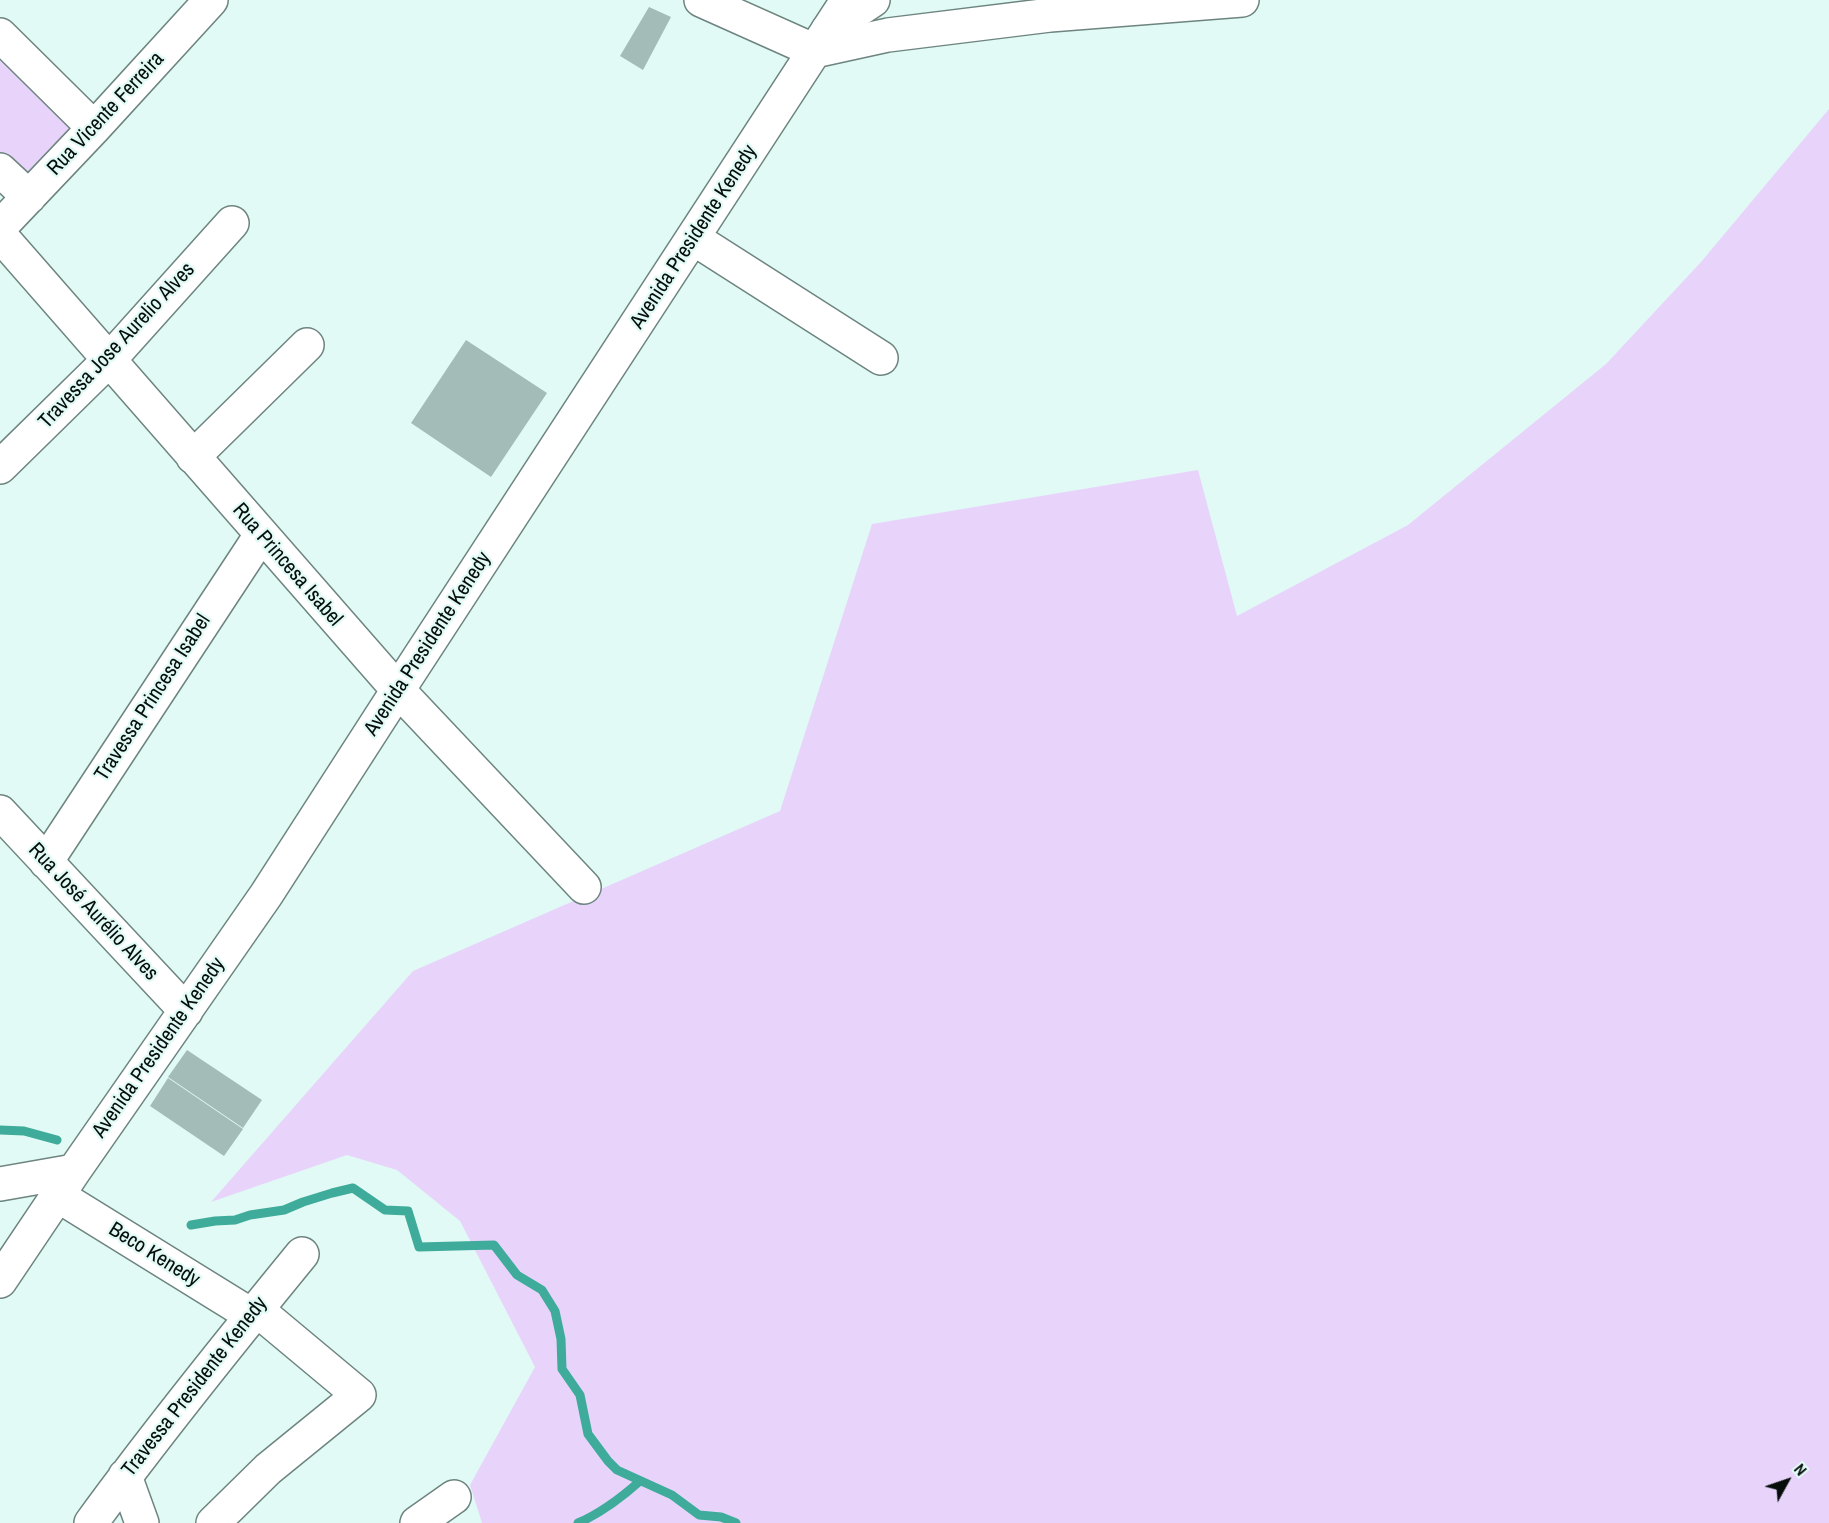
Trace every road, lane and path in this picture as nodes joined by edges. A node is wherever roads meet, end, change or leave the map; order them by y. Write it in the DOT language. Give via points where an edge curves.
graph roads {
  1 [pos="211,0"];
  2 [pos="701,0"];
  3 [pos="847,0"];
  4 [pos="873,0"];
  5 [pos="1242,0"];
  6 [pos="0,35"];
  7 [pos="822,41"];
  8 [pos="94,128"];
  9 [pos="0,170"];
  10 [pos="29,197"];
  11 [pos="232,223"];
  12 [pos="0,227"];
  13 [pos="0,235"];
  14 [pos="693,238"];
  15 [pos="307,345"];
  16 [pos="881,358"];
  17 [pos="109,360"];
  18 [pos="193,457"];
  19 [pos="0,467"];
  20 [pos="261,535"];
  21 [pos="398,690"];
  22 [pos="0,812"];
  23 [pos="46,862"];
  24 [pos="584,887"];
  25 [pos="186,1011"];
  26 [pos="65,1183"];
  27 [pos="0,1184"];
  28 [pos="302,1254"];
  29 [pos="0,1281"];
  30 [pos="254,1312"];
  31 [pos="125,1476"];
  32 [pos="454,1497"];
  33 [pos="91,1523"];
  34 [pos="142,1523"];
  35 [pos="213,1523"];
  36 [pos="417,1523"];
  1 -- 8 [label="street, Rua Vicente Ferreira"];
  2 -- 7 [label="street"];
  3 -- 7 [label="street, Avenida Presidente Kenedy"];
  4 -- 7 [label="street"];
  5 -- 7 [label="street" via="1050,15"];
  6 -- 8 [label="street"];
  7 -- 14 [label="street, Avenida Presidente Kenedy"];
  8 -- 10 [label="street, Rua Vicente Ferreira"];
  9 -- 10 [label="street"];
  10 -- 12 [label="street, Rua Vicente Ferreira"];
  11 -- 17 [label="street, Travessa Jose Aurelio Alves"];
  13 -- 17 [label="street, Rua Princesa Isabel"];
  14 -- 16 [label="street"];
  14 -- 21 [label="street, Avenida Presidente Kenedy"];
  15 -- 18 [label="street"];
  17 -- 18 [label="street, Rua Princesa Isabel"];
  17 -- 19 [label="street, Travessa Jose Aurelio Alves"];
  18 -- 20 [label="street, Rua Princesa Isabel"];
  20 -- 21 [label="street, Rua Princesa Isabel"];
  20 -- 23 [label="street, Travessa Princesa Isabel"];
  21 -- 24 [label="street, Rua Princesa Isabel"];
  21 -- 25 [label="street, Avenida Presidente Kenedy"];
  22 -- 23 [label="street, Rua José Aurélio Alves"];
  23 -- 25 [label="street, Rua José Aurélio Alves"];
  25 -- 26 [label="street, Avenida Presidente Kenedy"];
  26 -- 27 [label="street"];
  26 -- 29 [label="street, Avenida Presidente Kenedy"];
  26 -- 30 [label="street, Beco Kenedy"];
  28 -- 30 [label="street, Travessa Presidente Kenedy"];
  30 -- 31 [label="street, Travessa Presidente Kenedy"];
  30 -- 35 [label="street, Beco Kenedy" via="359,1395 268,1469"];
  31 -- 33 [label="street, Travessa Presidente Kenedy"];
  31 -- 34 [label="street"];
  32 -- 36 [label="street"];
}
